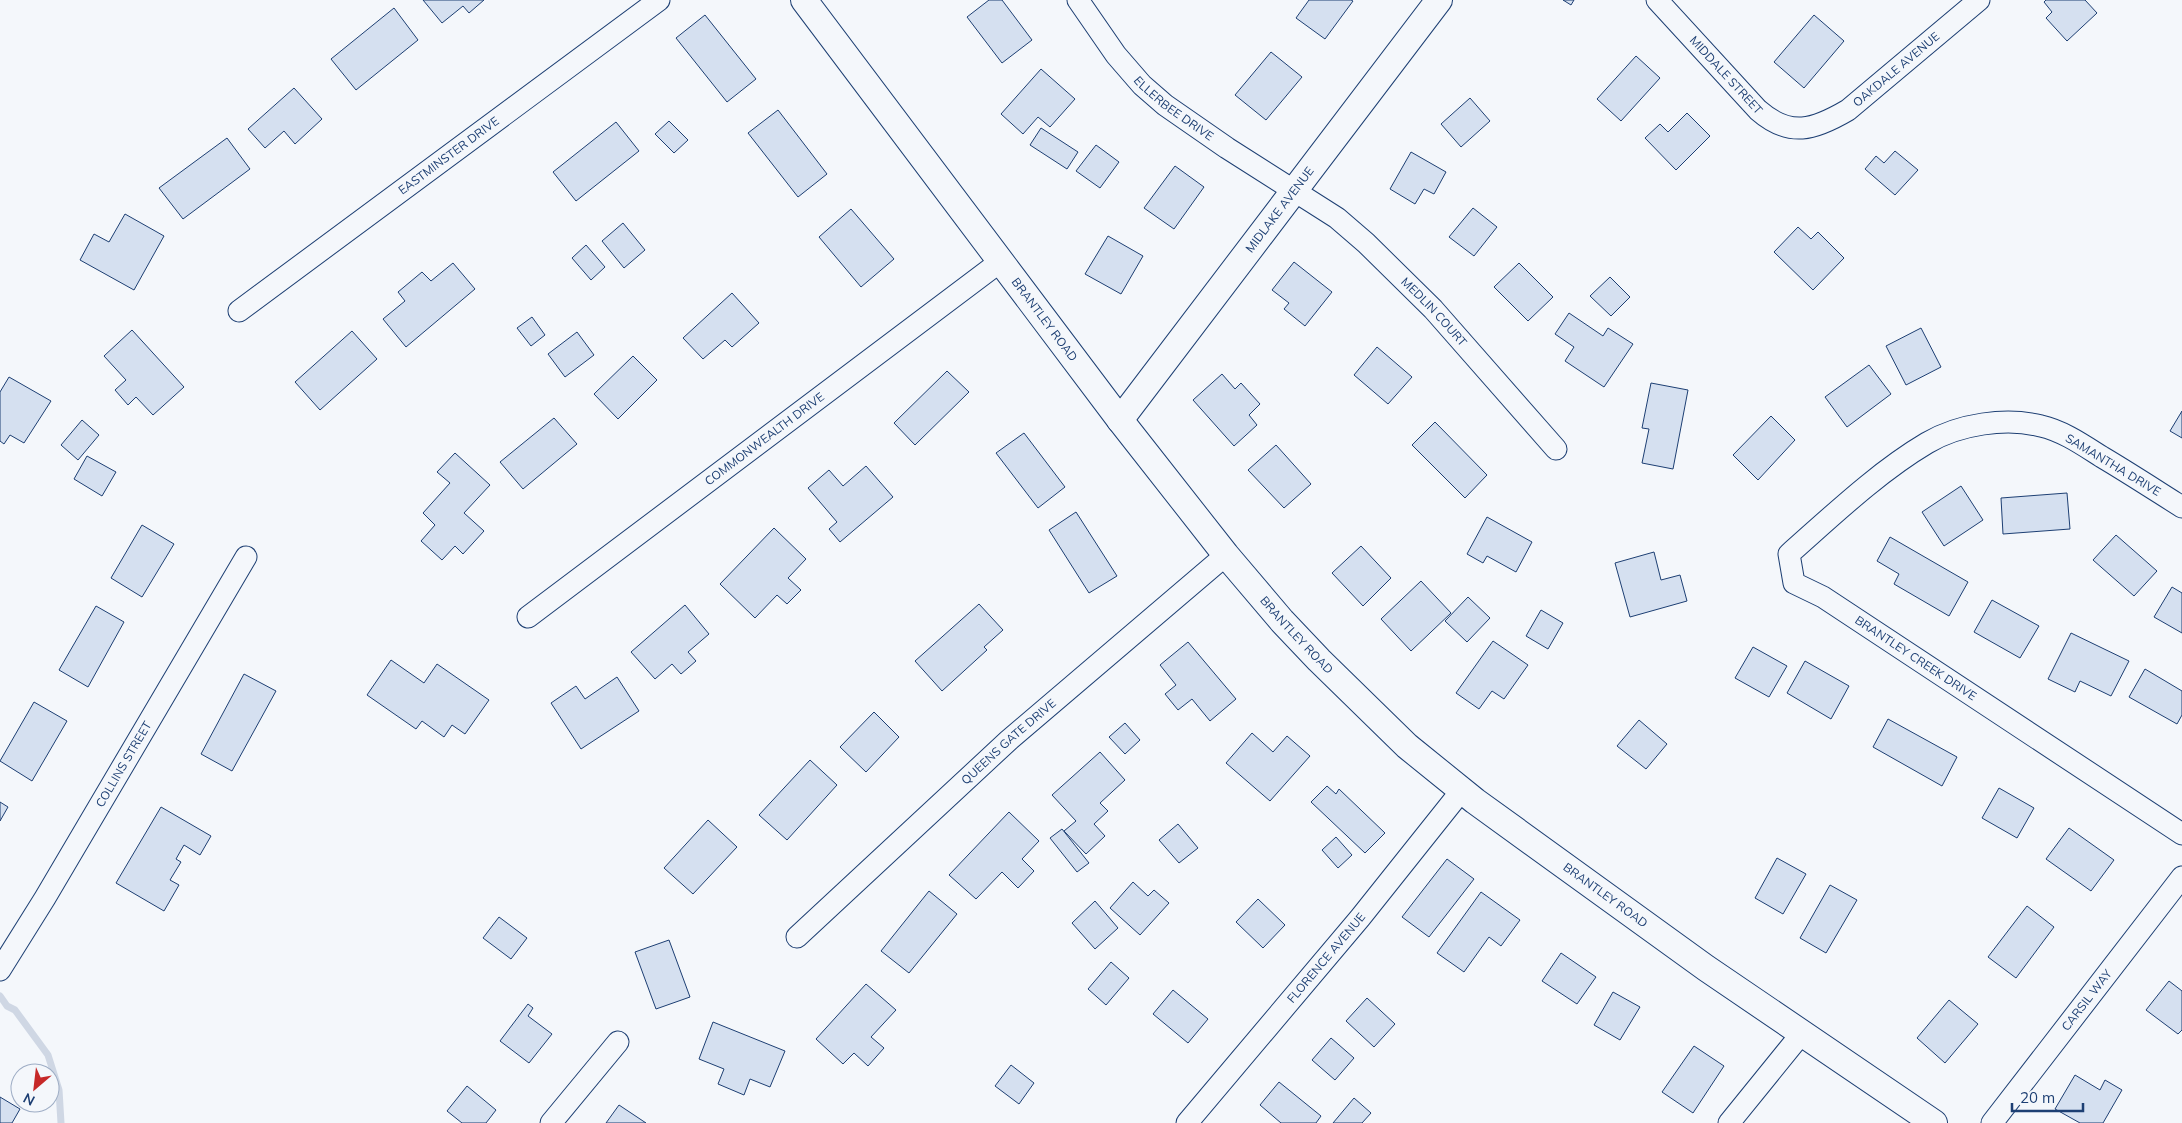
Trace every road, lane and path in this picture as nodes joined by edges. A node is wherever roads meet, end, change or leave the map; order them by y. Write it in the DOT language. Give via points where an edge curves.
graph roads {
  1 [pos="659,0"];
  2 [pos="804,0"];
  3 [pos="1078,0"];
  4 [pos="1439,0"];
  5 [pos="1657,0"];
  6 [pos="1979,0"];
  7 [pos="1808,128"];
  8 [pos="1295,190"];
  9 [pos="1001,261"];
  10 [pos="239,311"];
  11 [pos="1120,420"];
  12 [pos="1556,449"];
  13 [pos="1902,460"];
  14 [pos="2182,507"];
  15 [pos="1226,555"];
  16 [pos="246,557"];
  17 [pos="528,617"];
  18 [pos="1462,790"];
  19 [pos="2182,834"];
  20 [pos="2182,877"];
  21 [pos="798,937"];
  22 [pos="0,970"];
  23 [pos="1802,1033"];
  24 [pos="618,1042"];
  25 [pos="552,1123"];
  26 [pos="1188,1123"];
  27 [pos="1729,1123"];
  28 [pos="1934,1123"];
  29 [pos="1992,1123"];
  1 -- 10 [label="street, EASTMINSTER DRIVE"];
  2 -- 9 [label="street, BRANTLEY ROAD"];
  3 -- 8 [label="street, ELLERBEE DRIVE" via="1116,55 1142,85 1227,148"];
  4 -- 8 [label="street, MIDLAKE AVENUE"];
  5 -- 7 [label="street, MIDDALE STREET" via="1758,110 1770,120 1791,129"];
  6 -- 7 [label="street, OAKDALE AVENUE" via="1848,110"];
  8 -- 11 [label="street, MIDLAKE AVENUE"];
  8 -- 12 [label="street, MEDLIN COURT" via="1337,218 1366,243 1433,309"];
  9 -- 11 [label="street, BRANTLEY ROAD"];
  9 -- 17 [label="street, COMMONWEALTH DRIVE"];
  11 -- 15 [label="street, BRANTLEY ROAD"];
  13 -- 14 [label="street, SAMANTHA DRIVE" via="1929,442 1962,428 2007,422 2041,426 2072,439"];
  13 -- 19 [label="street, BRANTLEY CREEK DRIVE" via="1840,508 1789,554 1794,582 1823,597"];
  15 -- 18 [label="street, BRANTLEY ROAD" via="1320,660 1407,746"];
  15 -- 21 [label="street, QUEENS GATE DRIVE" via="1010,740"];
  16 -- 22 [label="street, COLLINS STREET"];
  18 -- 23 [label="street, BRANTLEY ROAD" via="1706,968"];
  18 -- 26 [label="street, FLORENCE AVENUE" via="1360,918"];
  20 -- 29 [label="street, CARSIL WAY"];
  23 -- 27 [label="street"];
  23 -- 28 [label="street, BRANTLEY ROAD"];
  24 -- 25 [label="street"];
}
